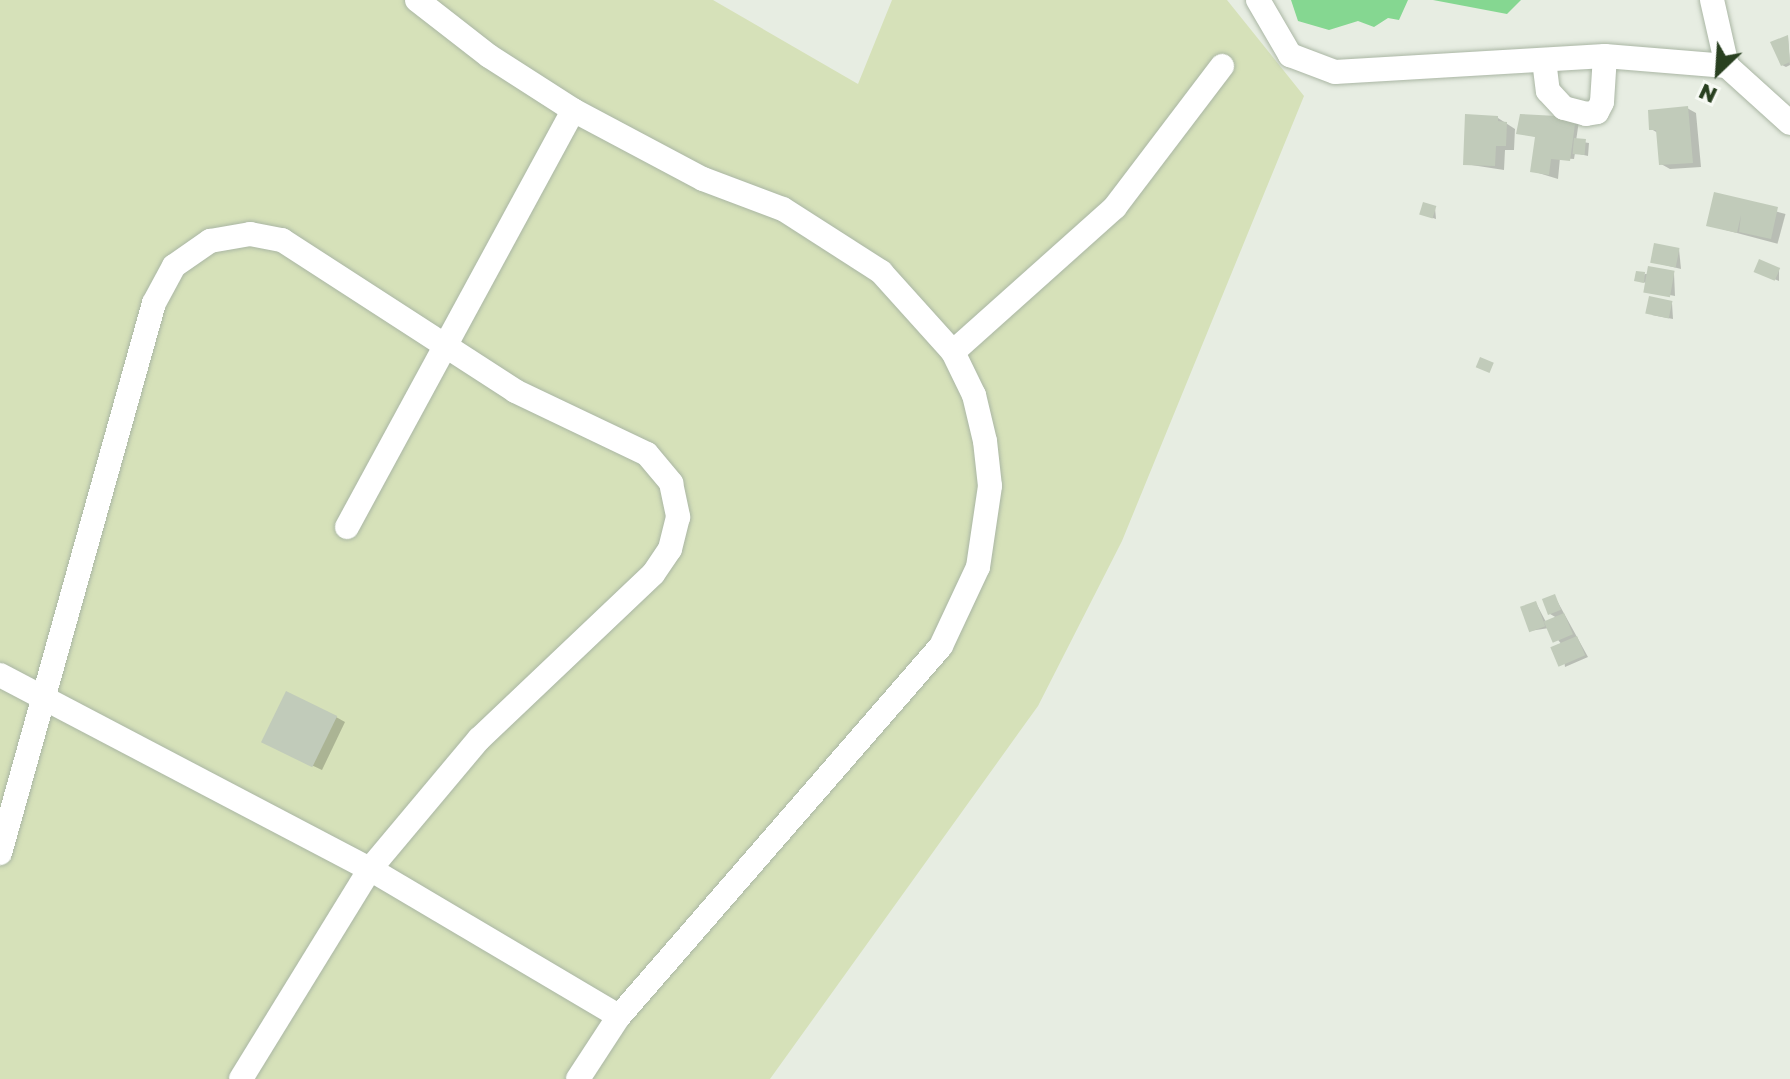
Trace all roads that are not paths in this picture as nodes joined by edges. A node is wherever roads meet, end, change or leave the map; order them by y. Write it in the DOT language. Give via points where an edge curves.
graph roads {
  1 [pos="417,0"];
  2 [pos="1258,0"];
  3 [pos="1712,0"];
  4 [pos="1725,55"];
  5 [pos="1605,56"];
  6 [pos="1544,60"];
  7 [pos="1222,66"];
  8 [pos="573,110"];
  9 [pos="1790,123"];
  10 [pos="444,348"];
  11 [pos="953,352"];
  12 [pos="347,527"];
  13 [pos="0,675"];
  14 [pos="45,699"];
  15 [pos="0,853"];
  16 [pos="370,869"];
  17 [pos="619,1016"];
  18 [pos="241,1079"];
  19 [pos="578,1079"];
  1 -- 8 [label="street" via="489,56"];
  2 -- 6 [label="street" via="1290,55 1335,72"];
  3 -- 4 [label="street"];
  4 -- 5 [label="street"];
  4 -- 9 [label="street"];
  5 -- 6 [label="street"];
  5 -- 6 [label="street" via="1602,102 1597,112 1586,114 1564,108 1548,91"];
  7 -- 11 [label="street" via="1115,207"];
  8 -- 10 [label="street"];
  8 -- 11 [label="street" via="703,179 783,209 833,238 881,272"];
  10 -- 12 [label="street"];
  10 -- 14 [label="street" via="282,240 250,234 210,241 174,266 154,303"];
  10 -- 16 [label="street" via="515,391 647,454 671,483 678,517 670,549 653,574 479,739"];
  11 -- 17 [label="street" via="974,395 990,486 978,567 961,607 941,646 915,679"];
  13 -- 14 [label="street"];
  14 -- 15 [label="street"];
  14 -- 16 [label="street"];
  16 -- 17 [label="street"];
  16 -- 18 [label="street"];
  17 -- 19 [label="street"];
}
